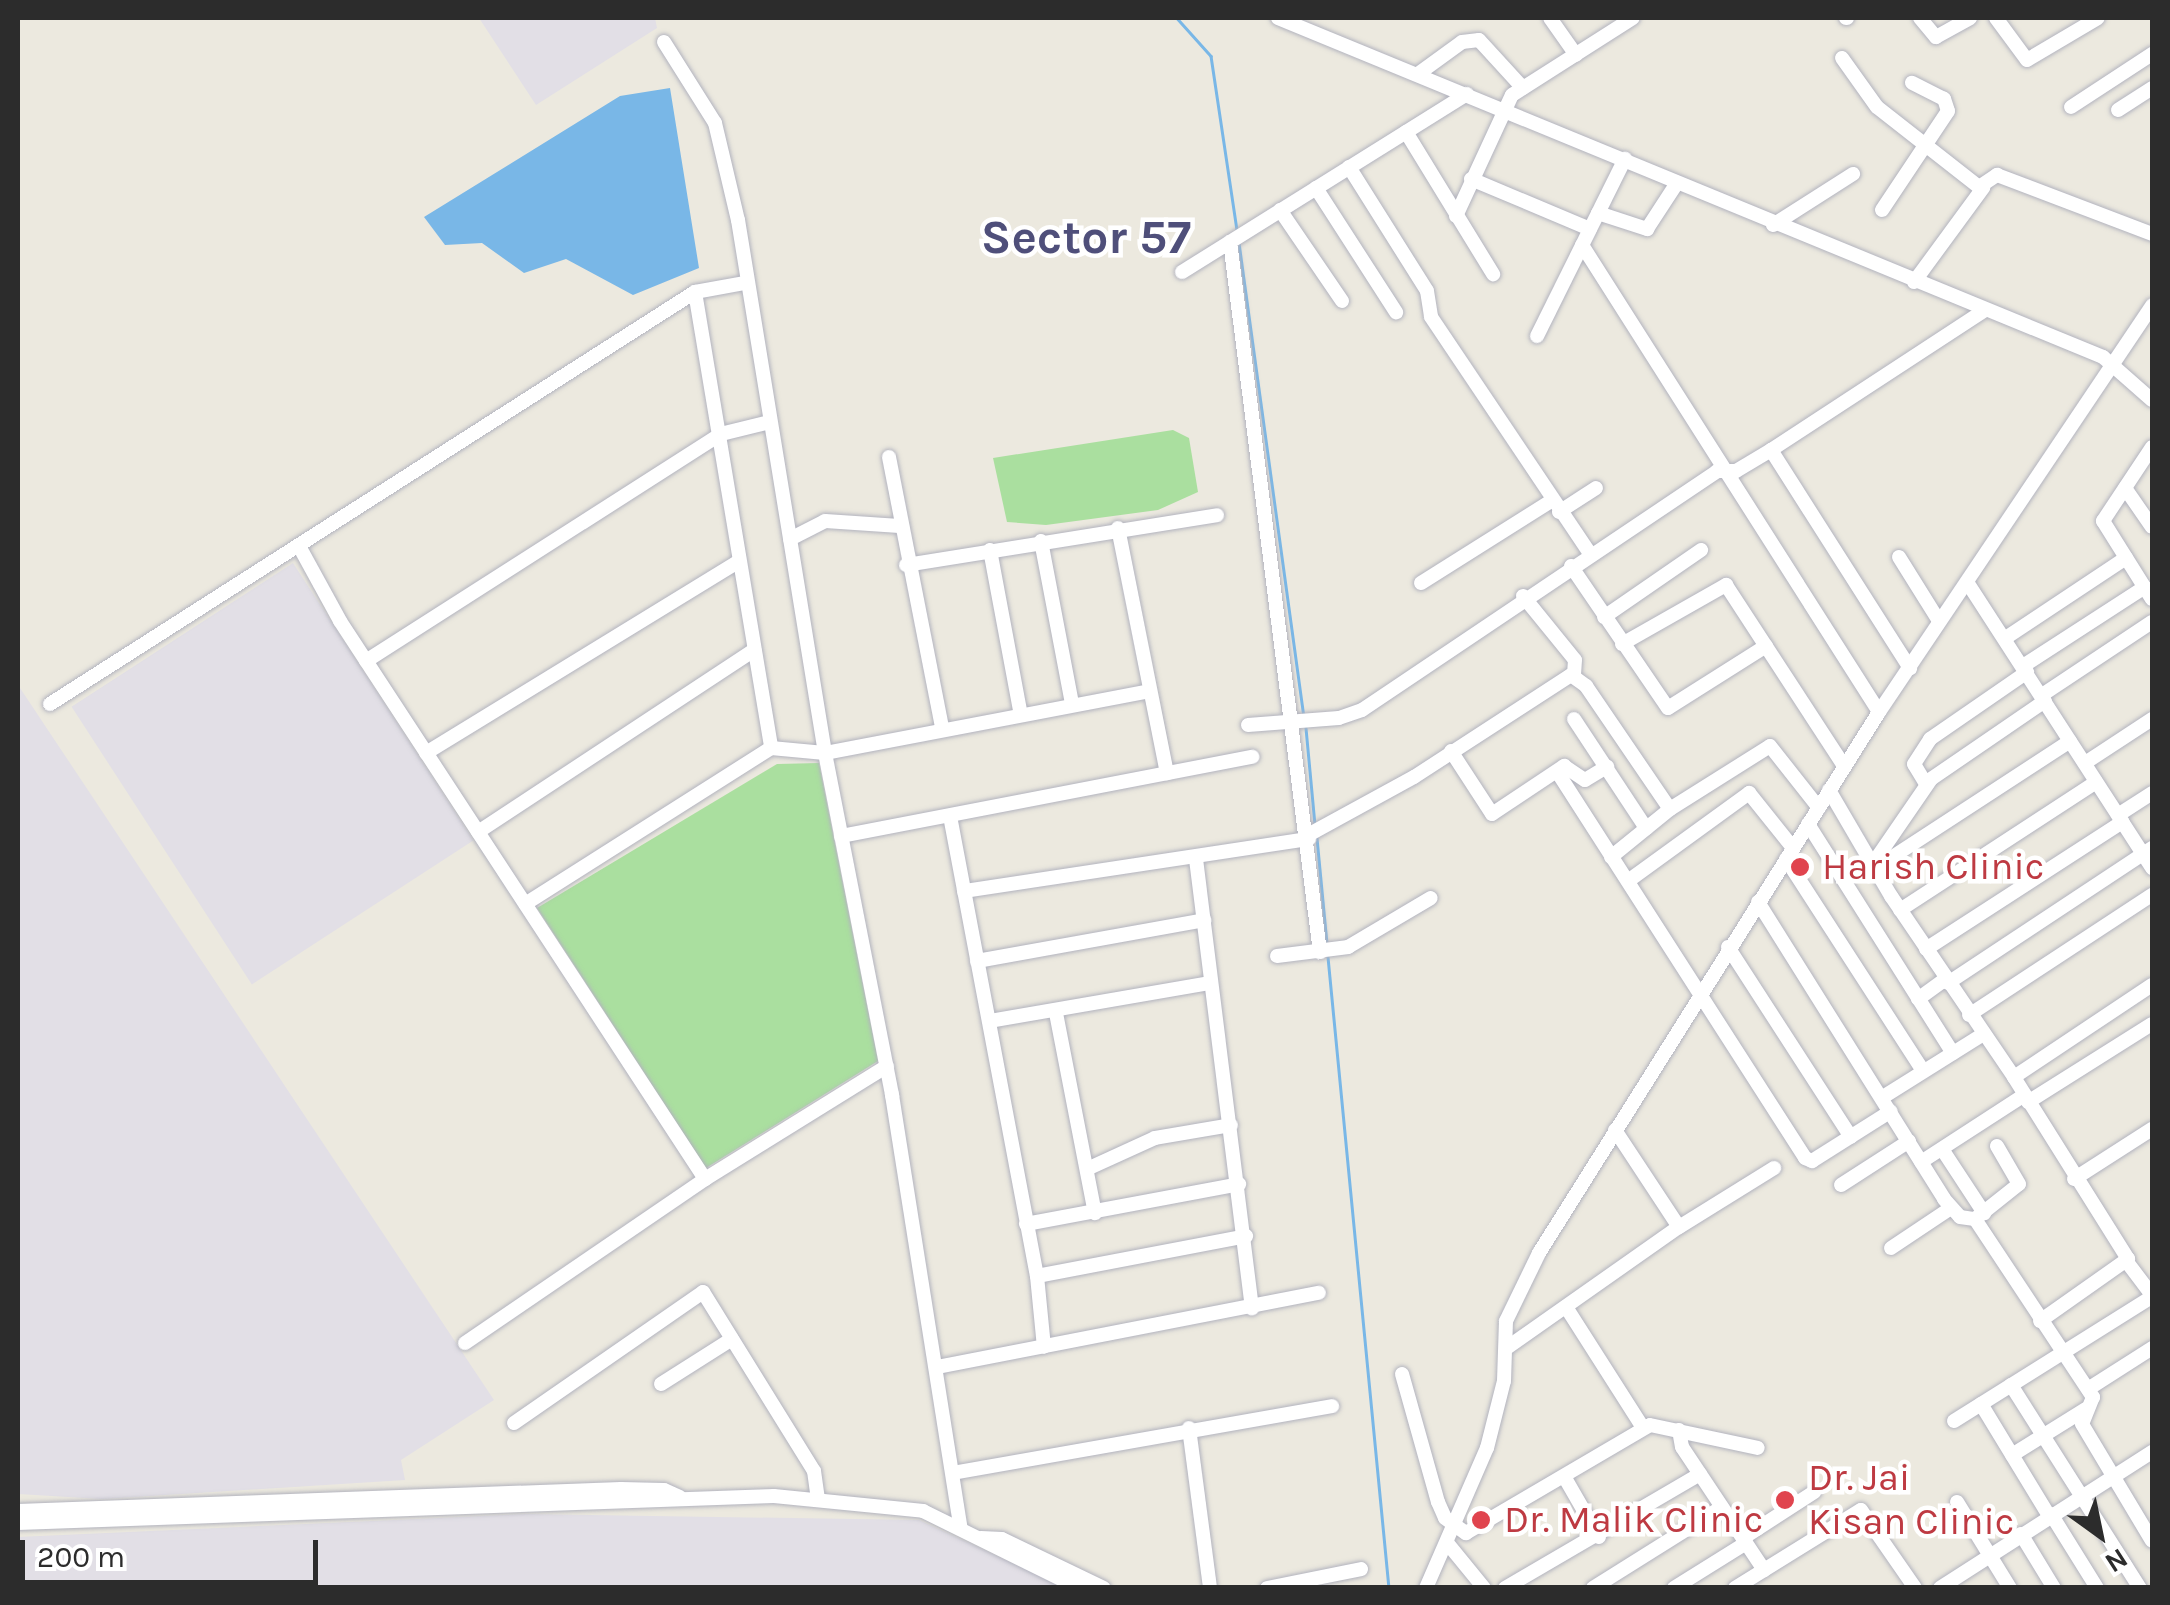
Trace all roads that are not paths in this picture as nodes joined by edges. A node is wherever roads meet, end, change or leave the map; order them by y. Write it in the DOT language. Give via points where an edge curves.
graph roads {
  1 [pos="1278,18"];
  2 [pos="1550,18"];
  3 [pos="1634,18"];
  4 [pos="1920,18"];
  5 [pos="1970,18"];
  6 [pos="1996,18"];
  7 [pos="2098,18"];
  8 [pos="664,42"];
  9 [pos="2152,54"];
  10 [pos="1576,55"];
  11 [pos="1842,58"];
  12 [pos="1418,74"];
  13 [pos="1912,83"];
  14 [pos="1522,88"];
  15 [pos="2152,88"];
  16 [pos="1466,94"];
  17 [pos="2071,107"];
  18 [pos="1503,110"];
  19 [pos="2118,110"];
  20 [pos="1406,132"];
  21 [pos="1926,146"];
  22 [pos="1625,160"];
  23 [pos="1349,168"];
  24 [pos="1853,174"];
  25 [pos="1470,180"];
  26 [pos="1677,183"];
  27 [pos="1316,188"];
  28 [pos="1983,188"];
  29 [pos="1280,210"];
  30 [pos="1882,210"];
  31 [pos="1598,213"];
  32 [pos="1456,216"];
  33 [pos="1773,225"];
  34 [pos="1590,229"];
  35 [pos="2152,234"];
  36 [pos="1236,239"];
  37 [pos="1582,245"];
  38 [pos="1182,272"];
  39 [pos="1492,274"];
  40 [pos="1914,282"];
  41 [pos="745,283"];
  42 [pos="694,292"];
  43 [pos="1342,302"];
  44 [pos="2152,304"];
  45 [pos="1984,310"];
  46 [pos="1396,312"];
  47 [pos="1536,336"];
  48 [pos="2113,363"];
  49 [pos="2152,400"];
  50 [pos="770,422"];
  51 [pos="721,434"];
  52 [pos="1771,450"];
  53 [pos="2151,455"];
  54 [pos="888,457"];
  55 [pos="1728,472"];
  56 [pos="1596,488"];
  57 [pos="2125,488"];
  58 [pos="1555,507"];
  59 [pos="1218,514"];
  60 [pos="900,526"];
  61 [pos="2152,527"];
  62 [pos="1118,528"];
  63 [pos="790,539"];
  64 [pos="1040,541"];
  65 [pos="300,546"];
  66 [pos="990,550"];
  67 [pos="1700,550"];
  68 [pos="1590,554"];
  69 [pos="1899,557"];
  70 [pos="2126,558"];
  71 [pos="739,561"];
  72 [pos="906,565"];
  73 [pos="1571,566"];
  74 [pos="1966,582"];
  75 [pos="1421,583"];
  76 [pos="2149,593"];
  77 [pos="1523,596"];
  78 [pos="1604,617"];
  79 [pos="1939,621"];
  80 [pos="2152,622"];
  81 [pos="2007,637"];
  82 [pos="1622,644"];
  83 [pos="1766,646"];
  84 [pos="754,650"];
  85 [pos="366,661"];
  86 [pos="1910,668"];
  87 [pos="2025,669"];
  88 [pos="1574,676"];
  89 [pos="1149,691"];
  90 [pos="2043,698"];
  91 [pos="1072,703"];
  92 [pos="50,704"];
  93 [pos="1020,711"];
  94 [pos="1879,712"];
  95 [pos="1574,718"];
  96 [pos="2152,719"];
  97 [pos="1302,720"];
  98 [pos="1248,725"];
  99 [pos="942,728"];
  100 [pos="2070,741"];
  101 [pos="771,748"];
  102 [pos="1450,751"];
  103 [pos="426,753"];
  104 [pos="825,754"];
  105 [pos="1252,757"];
  106 [pos="2085,763"];
  107 [pos="1844,766"];
  108 [pos="1607,767"];
  109 [pos="1167,773"];
  110 [pos="1558,774"];
  111 [pos="2096,782"];
  112 [pos="1926,784"];
  113 [pos="1829,790"];
  114 [pos="2152,793"];
  115 [pos="1819,808"];
  116 [pos="1670,809"];
  117 [pos="950,816"];
  118 [pos="2120,818"];
  119 [pos="1808,824"];
  120 [pos="1646,828"];
  121 [pos="478,832"];
  122 [pos="1313,835"];
  123 [pos="841,836"];
  124 [pos="2148,851"];
  125 [pos="1789,853"];
  126 [pos="1611,856"];
  127 [pos="1196,858"];
  128 [pos="1873,867"];
  129 [pos="2152,868"];
  130 [pos="1628,881"];
  131 [pos="964,891"];
  132 [pos="2152,895"];
  133 [pos="1431,898"];
  134 [pos="1758,902"];
  135 [pos="525,904"];
  136 [pos="1900,910"];
  137 [pos="1204,920"];
  138 [pos="1728,947"];
  139 [pos="1926,949"];
  140 [pos="1327,951"];
  141 [pos="1277,956"];
  142 [pos="977,961"];
  143 [pos="1947,981"];
  144 [pos="1211,983"];
  145 [pos="2152,985"];
  146 [pos="1699,993"];
  147 [pos="1918,999"];
  148 [pos="1056,1014"];
  149 [pos="1968,1015"];
  150 [pos="990,1021"];
  151 [pos="2152,1024"];
  152 [pos="1982,1035"];
  153 [pos="1953,1053"];
  154 [pos="887,1066"];
  155 [pos="1923,1071"];
  156 [pos="2014,1077"];
  157 [pos="1882,1097"];
  158 [pos="2026,1099"];
  159 [pos="1891,1111"];
  160 [pos="1231,1125"];
  161 [pos="2152,1129"];
  162 [pos="1615,1130"];
  163 [pos="1851,1136"];
  164 [pos="1909,1141"];
  165 [pos="1997,1146"];
  166 [pos="1942,1149"];
  167 [pos="1922,1162"];
  168 [pos="1774,1168"];
  169 [pos="1087,1169"];
  170 [pos="2074,1179"];
  171 [pos="705,1180"];
  172 [pos="1239,1184"];
  173 [pos="1841,1185"];
  174 [pos="1950,1208"];
  175 [pos="1095,1213"];
  176 [pos="1979,1216"];
  177 [pos="1026,1224"];
  178 [pos="1679,1228"];
  179 [pos="1246,1236"];
  180 [pos="1891,1248"];
  181 [pos="2127,1262"];
  182 [pos="1038,1276"];
  183 [pos="2151,1289"];
  184 [pos="1319,1293"];
  185 [pos="1566,1307"];
  186 [pos="1252,1308"];
  187 [pos="2040,1320"];
  188 [pos="732,1339"];
  189 [pos="464,1343"];
  190 [pos="1508,1346"];
  191 [pos="1044,1347"];
  192 [pos="2152,1348"];
  193 [pos="2062,1353"];
  194 [pos="937,1367"];
  195 [pos="1402,1374"];
  196 [pos="661,1384"];
  197 [pos="2011,1386"];
  198 [pos="2088,1389"];
  199 [pos="1981,1404"];
  200 [pos="1332,1406"];
  201 [pos="2086,1410"];
  202 [pos="1954,1421"];
  203 [pos="514,1424"];
  204 [pos="1190,1428"];
  205 [pos="1643,1428"];
  206 [pos="1679,1430"];
  207 [pos="2045,1434"];
  208 [pos="1758,1448"];
  209 [pos="2012,1455"];
  210 [pos="2150,1459"];
  211 [pos="953,1473"];
  212 [pos="1700,1474"];
  213 [pos="2112,1477"];
  214 [pos="1565,1478"];
  215 [pos="1814,1492"];
  216 [pos="2082,1494"];
  217 [pos="680,1497"];
  218 [pos="818,1500"];
  219 [pos="1957,1502"];
  220 [pos="1722,1506"];
  221 [pos="18,1511"];
  222 [pos="2050,1515"];
  223 [pos="18,1523"];
  224 [pos="1457,1528"];
  225 [pos="961,1529"];
  226 [pos="2021,1534"];
  227 [pos="1599,1537"];
  228 [pos="981,1538"];
  229 [pos="1744,1540"];
  230 [pos="2152,1542"];
  231 [pos="1448,1544"];
  232 [pos="1990,1554"];
  233 [pos="1361,1569"];
  234 [pos="1764,1570"];
  235 [pos="1079,1588"];
  236 [pos="1104,1588"];
  237 [pos="1210,1588"];
  238 [pos="1268,1588"];
  239 [pos="1426,1588"];
  240 [pos="1484,1588"];
  241 [pos="1505,1588"];
  242 [pos="1593,1588"];
  243 [pos="1674,1588"];
  244 [pos="1735,1588"];
  245 [pos="1915,1588"];
  246 [pos="1940,1588"];
  247 [pos="2010,1588"];
  248 [pos="2054,1588"];
  249 [pos="2096,1588"];
  250 [pos="2140,1588"];
  1 -- 12 [label="street"];
  2 -- 10 [label="street"];
  3 -- 10 [label="street"];
  4 -- 5 [label="street" via="1936,37"];
  6 -- 7 [label="street" via="2031,60"];
  8 -- 41 [label="street" via="718,133"];
  9 -- 17 [label="street"];
  10 -- 14 [label="street"];
  11 -- 21 [label="street" via="1878,107"];
  12 -- 14 [label="street" via="1462,42 1480,40"];
  12 -- 16 [label="street"];
  13 -- 21 [label="street" via="1948,106"];
  14 -- 18 [label="street"];
  15 -- 19 [label="street"];
  16 -- 18 [label="street"];
  16 -- 20 [label="street"];
  18 -- 22 [label="street"];
  18 -- 25 [label="street"];
  20 -- 23 [label="street"];
  20 -- 32 [label="street"];
  21 -- 28 [label="street"];
  21 -- 30 [label="street"];
  22 -- 26 [label="street"];
  22 -- 31 [label="street"];
  23 -- 27 [label="street"];
  23 -- 58 [label="street" via="1427,290 1431,317"];
  24 -- 33 [label="street"];
  25 -- 32 [label="street"];
  25 -- 34 [label="street"];
  26 -- 31 [label="street" via="1647,229"];
  26 -- 33 [label="street"];
  27 -- 29 [label="street"];
  27 -- 46 [label="street"];
  28 -- 35 [label="street" via="1997,175"];
  28 -- 40 [label="street"];
  29 -- 36 [label="street"];
  29 -- 43 [label="street"];
  31 -- 34 [label="street"];
  32 -- 39 [label="street"];
  33 -- 40 [label="street"];
  34 -- 37 [label="street"];
  36 -- 38 [label="street"];
  36 -- 97 [label="street"];
  37 -- 47 [label="street"];
  37 -- 55 [label="street"];
  40 -- 45 [label="street"];
  41 -- 42 [label="street"];
  41 -- 50 [label="street"];
  42 -- 51 [label="street"];
  42 -- 65 [label="street"];
  44 -- 48 [label="street"];
  45 -- 48 [label="street"];
  45 -- 52 [label="street"];
  48 -- 49 [label="street"];
  48 -- 74 [label="street"];
  50 -- 51 [label="street"];
  50 -- 63 [label="street"];
  51 -- 71 [label="street"];
  51 -- 85 [label="street"];
  52 -- 55 [label="street"];
  52 -- 86 [label="street"];
  53 -- 57 [label="street"];
  54 -- 60 [label="street"];
  55 -- 68 [label="street" via="1716,470"];
  55 -- 94 [label="street"];
  56 -- 58 [label="street"];
  57 -- 61 [label="street"];
  57 -- 70 [label="street" via="2103,521"];
  58 -- 68 [label="street"];
  58 -- 75 [label="street"];
  59 -- 62 [label="street"];
  60 -- 63 [label="street" via="825,521"];
  60 -- 72 [label="street"];
  62 -- 64 [label="street"];
  62 -- 89 [label="street"];
  63 -- 104 [label="street"];
  64 -- 66 [label="street"];
  64 -- 91 [label="street"];
  65 -- 85 [label="street"];
  65 -- 92 [label="street"];
  66 -- 72 [label="street"];
  66 -- 93 [label="street"];
  67 -- 78 [label="street"];
  68 -- 73 [label="street"];
  69 -- 79 [label="street"];
  70 -- 76 [label="street"];
  70 -- 81 [label="street"];
  71 -- 84 [label="street"];
  71 -- 103 [label="street"];
  72 -- 99 [label="street"];
  73 -- 77 [label="street"];
  73 -- 78 [label="street"];
  74 -- 79 [label="street"];
  74 -- 81 [label="street"];
  76 -- 87 [label="street"];
  77 -- 88 [label="street" via="1575,660"];
  77 -- 97 [label="street" via="1362,710"];
  78 -- 82 [label="street"];
  79 -- 86 [label="street"];
  80 -- 90 [label="street"];
  81 -- 87 [label="street"];
  82 -- 83 [label="street" via="1723,584"];
  82 -- 83 [label="street" via="1668,708"];
  83 -- 107 [label="street"];
  84 -- 101 [label="street"];
  84 -- 121 [label="street"];
  85 -- 103 [label="street"];
  86 -- 94 [label="street"];
  87 -- 90 [label="street"];
  87 -- 112 [label="street" via="1930,738 1914,764"];
  88 -- 102 [label="street"];
  88 -- 116 [label="street"];
  89 -- 91 [label="street"];
  89 -- 109 [label="street"];
  90 -- 100 [label="street"];
  90 -- 112 [label="street"];
  91 -- 93 [label="street"];
  93 -- 99 [label="street"];
  94 -- 107 [label="street"];
  95 -- 108 [label="street"];
  96 -- 106 [label="street"];
  97 -- 98 [label="street"];
  97 -- 122 [label="street"];
  99 -- 104 [label="street"];
  100 -- 106 [label="street"];
  100 -- 128 [label="street"];
  101 -- 104 [label="street"];
  101 -- 135 [label="street"];
  102 -- 110 [label="street" via="1492,814"];
  102 -- 122 [label="street"];
  103 -- 121 [label="street"];
  104 -- 123 [label="street"];
  105 -- 109 [label="street"];
  106 -- 111 [label="street"];
  107 -- 113 [label="street"];
  108 -- 110 [label="street" via="1585,780 1568,766"];
  108 -- 120 [label="street"];
  109 -- 117 [label="street"];
  110 -- 126 [label="street"];
  111 -- 118 [label="street"];
  111 -- 136 [label="street"];
  112 -- 128 [label="street"];
  113 -- 115 [label="street"];
  113 -- 128 [label="street"];
  114 -- 118 [label="street"];
  115 -- 116 [label="street" via="1773,746"];
  115 -- 119 [label="street"];
  116 -- 120 [label="street"];
  117 -- 123 [label="street"];
  117 -- 131 [label="street"];
  118 -- 124 [label="street"];
  118 -- 139 [label="street"];
  119 -- 125 [label="street"];
  119 -- 147 [label="street"];
  120 -- 126 [label="street"];
  121 -- 135 [label="street"];
  122 -- 127 [label="street"];
  122 -- 140 [label="street"];
  123 -- 154 [label="street"];
  124 -- 129 [label="street"];
  124 -- 143 [label="street"];
  125 -- 130 [label="street" via="1748,792"];
  125 -- 134 [label="street"];
  125 -- 155 [label="street"];
  126 -- 130 [label="street"];
  127 -- 131 [label="street"];
  127 -- 137 [label="street"];
  128 -- 136 [label="street"];
  130 -- 146 [label="street"];
  131 -- 142 [label="street"];
  132 -- 149 [label="street"];
  133 -- 140 [label="street"];
  134 -- 138 [label="street"];
  134 -- 157 [label="street"];
  135 -- 171 [label="street"];
  136 -- 139 [label="street"];
  137 -- 142 [label="street"];
  137 -- 144 [label="street"];
  138 -- 146 [label="street"];
  138 -- 163 [label="street"];
  139 -- 143 [label="street"];
  140 -- 141 [label="street"];
  142 -- 150 [label="street"];
  143 -- 147 [label="street"];
  143 -- 149 [label="street"];
  144 -- 148 [label="street"];
  144 -- 160 [label="street"];
  145 -- 156 [label="street"];
  146 -- 162 [label="street"];
  146 -- 163 [label="street" via="1806,1158 1812,1161"];
  147 -- 153 [label="street"];
  148 -- 150 [label="street"];
  148 -- 169 [label="street"];
  149 -- 152 [label="street"];
  150 -- 177 [label="street"];
  151 -- 158 [label="street"];
  152 -- 153 [label="street"];
  152 -- 156 [label="street"];
  153 -- 155 [label="street"];
  154 -- 171 [label="street"];
  154 -- 194 [label="street"];
  155 -- 157 [label="street"];
  156 -- 158 [label="street"];
  157 -- 159 [label="street"];
  158 -- 166 [label="street"];
  158 -- 170 [label="street"];
  159 -- 163 [label="street"];
  159 -- 164 [label="street"];
  160 -- 169 [label="street" via="1155,1138"];
  160 -- 172 [label="street"];
  161 -- 170 [label="street"];
  162 -- 178 [label="street"];
  162 -- 190 [label="street" via="1520,1286 1506,1321"];
  164 -- 167 [label="street"];
  164 -- 173 [label="street"];
  165 -- 176 [label="street" via="2019,1184"];
  166 -- 167 [label="street"];
  166 -- 176 [label="street"];
  167 -- 174 [label="street"];
  168 -- 178 [label="street"];
  169 -- 175 [label="street"];
  170 -- 181 [label="street"];
  171 -- 189 [label="street"];
  172 -- 175 [label="street"];
  172 -- 179 [label="street"];
  174 -- 176 [label="street"];
  174 -- 180 [label="street"];
  175 -- 177 [label="street"];
  176 -- 187 [label="street"];
  177 -- 182 [label="street"];
  178 -- 185 [label="street"];
  179 -- 182 [label="street"];
  179 -- 186 [label="street"];
  181 -- 183 [label="street"];
  181 -- 187 [label="street"];
  182 -- 191 [label="street"];
  183 -- 193 [label="street"];
  184 -- 186 [label="street"];
  185 -- 190 [label="street"];
  185 -- 205 [label="street"];
  186 -- 191 [label="street"];
  187 -- 193 [label="street"];
  188 -- 196 [label="street"];
  188 -- 203 [label="street" via="704,1292"];
  188 -- 218 [label="street" via="814,1471"];
  190 -- 224 [label="street" via="1488,1448"];
  191 -- 194 [label="street"];
  192 -- 198 [label="street"];
  193 -- 197 [label="street"];
  193 -- 198 [label="street"];
  194 -- 211 [label="street"];
  195 -- 224 [label="street" via="1438,1502"];
  197 -- 199 [label="street"];
  197 -- 207 [label="street"];
  198 -- 201 [label="street" via="2094,1399"];
  199 -- 202 [label="street"];
  199 -- 209 [label="street"];
  200 -- 204 [label="street"];
  201 -- 207 [label="street"];
  201 -- 213 [label="street" via="2082,1424"];
  204 -- 211 [label="street"];
  204 -- 237 [label="street"];
  205 -- 206 [label="street"];
  205 -- 214 [label="street"];
  206 -- 208 [label="street"];
  206 -- 212 [label="street"];
  207 -- 209 [label="street"];
  207 -- 216 [label="street"];
  209 -- 222 [label="street"];
  210 -- 213 [label="street"];
  211 -- 225 [label="street"];
  212 -- 220 [label="street"];
  212 -- 227 [label="street"];
  213 -- 216 [label="street"];
  213 -- 230 [label="street"];
  214 -- 224 [label="street" via="1474,1532"];
  214 -- 227 [label="street"];
  215 -- 229 [label="street"];
  216 -- 222 [label="street"];
  216 -- 250 [label="street"];
  217 -- 218 [label="street"];
  217 -- 221 [label="street" via="620,1489"];
  217 -- 223 [label="street"];
  218 -- 225 [label="street" via="923,1511"];
  219 -- 232 [label="street"];
  220 -- 229 [label="street"];
  220 -- 242 [label="street"];
  222 -- 226 [label="street"];
  222 -- 249 [label="street"];
  224 -- 231 [label="street"];
  225 -- 228 [label="street"];
  226 -- 232 [label="street"];
  226 -- 248 [label="street"];
  227 -- 241 [label="street"];
  228 -- 235 [label="street"];
  228 -- 236 [label="street" via="1002,1539"];
  229 -- 234 [label="street"];
  229 -- 243 [label="street"];
  231 -- 239 [label="street"];
  231 -- 240 [label="street"];
  232 -- 246 [label="street"];
  232 -- 247 [label="street"];
  233 -- 238 [label="street"];
  234 -- 244 [label="street"];
  234 -- 245 [label="street" via="1862,1510"];
}
